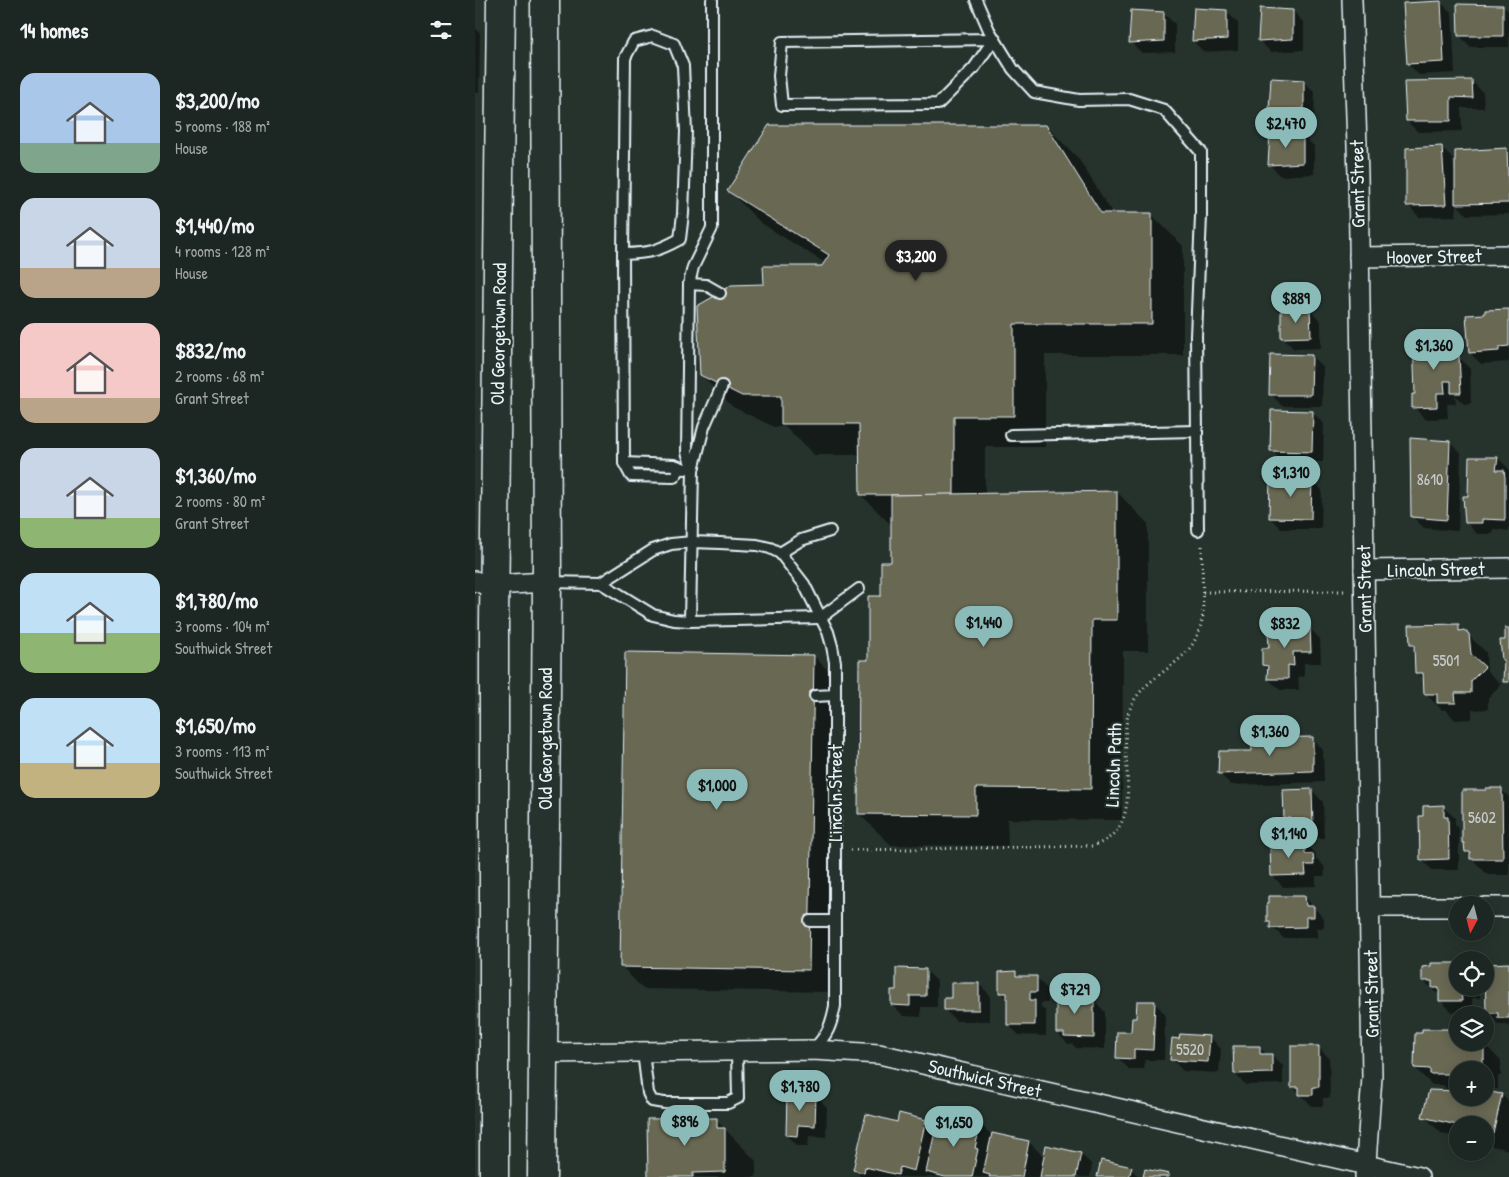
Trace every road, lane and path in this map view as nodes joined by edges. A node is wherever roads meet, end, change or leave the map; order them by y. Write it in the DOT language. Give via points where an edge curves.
graph roads {
  1 [pos="501,0"];
  2 [pos="545,0"];
  3 [pos="712,0"];
  4 [pos="976,0"];
  5 [pos="1352,0"];
  6 [pos="994,39"];
  7 [pos="623,254"];
  8 [pos="1509,255"];
  9 [pos="1359,257"];
  10 [pos="689,284"];
  11 [pos="720,293"];
  12 [pos="722,386"];
  13 [pos="1197,431"];
  14 [pos="1011,435"];
  15 [pos="693,470"];
  16 [pos="830,530"];
  17 [pos="1198,530"];
  18 [pos="692,542"];
  19 [pos="780,553"];
  20 [pos="1509,568"];
  21 [pos="1364,570"];
  22 [pos="547,582"];
  23 [pos="601,583"];
  24 [pos="483,587"];
  25 [pos="859,589"];
  26 [pos="1203,592"];
  27 [pos="1364,594"];
  28 [pos="820,618"];
  29 [pos="690,621"];
  30 [pos="835,695"];
  31 [pos="815,696"];
  32 [pos="835,850"];
  33 [pos="1370,907"];
  34 [pos="1449,907"];
  35 [pos="1494,907"];
  36 [pos="1509,907"];
  37 [pos="810,921"];
  38 [pos="835,922"];
  39 [pos="813,1050"];
  40 [pos="737,1051"];
  41 [pos="643,1052"];
  42 [pos="543,1053"];
  43 [pos="1365,1171"];
  44 [pos="494,1177"];
  45 [pos="542,1177"];
  46 [pos="1419,1177"];
  1 -- 24 [label="main road, Old Georgetown Road"];
  2 -- 22 [label="main road, Old Georgetown Road"];
  3 -- 10 [label="lane" via="713,228 693,267"];
  4 -- 6 [label="lane"];
  5 -- 9 [label="street, Grant Street"];
  6 -- 6 [label="lane" via="782,42 779,76 782,105 938,104 974,68"];
  6 -- 13 [label="lane" via="1013,69 1034,92 1079,100 1129,99 1164,110 1201,152"];
  7 -- 7 [label="lane" via="625,58 634,41 653,36 674,44 683,66 686,132 680,239 661,250"];
  7 -- 15 [label="lane" via="624,463 674,465"];
  8 -- 9 [label="street, Hoover Street"];
  9 -- 21 [label="street, Grant Street"];
  10 -- 11 [label="lane" via="706,285"];
  10 -- 15 [label="lane" via="687,452"];
  12 -- 15 [label="lane" via="704,427"];
  13 -- 14 [label="lane"];
  13 -- 17 [label="lane"];
  15 -- 18 [label="lane"];
  16 -- 19 [label="lane" via="801,540"];
  17 -- 26 [label="path, Lincoln Path" via="1203,545"];
  18 -- 19 [label="lane" via="757,545"];
  18 -- 23 [label="lane" via="653,550"];
  18 -- 29 [label="lane"];
  19 -- 28 [label="lane, Lincoln Street" via="803,584"];
  20 -- 21 [label="street, Lincoln Street"];
  21 -- 27 [label="street, Grant Street"];
  22 -- 23 [label="lane"];
  22 -- 24 [label="street"];
  22 -- 42 [label="main road, Old Georgetown Road"];
  23 -- 29 [label="lane" via="653,615"];
  24 -- 44 [label="main road, Old Georgetown Road"];
  25 -- 28 [label="lane"];
  26 -- 27 [label="path" via="1344,591"];
  26 -- 32 [label="path, Lincoln Path" via="1203,615 1195,640 1183,656 1149,682 1129,710 1127,811 1119,830 1110,838 1092,846"];
  27 -- 33 [label="street, Grant Street"];
  28 -- 29 [label="lane"];
  28 -- 30 [label="lane, Lincoln Street" via="833,646"];
  30 -- 31 [label="lane"];
  30 -- 32 [label="lane, Lincoln Street"];
  32 -- 38 [label="lane, Lincoln Street"];
  33 -- 34 [label="street"];
  33 -- 43 [label="street, Grant Street" via="1372,1077"];
  35 -- 36 [label="street"];
  37 -- 38 [label="lane"];
  38 -- 39 [label="lane, Lincoln Street" via="835,1006 831,1027"];
  39 -- 40 [label="street, Southwick Street"];
  39 -- 43 [label="street, Southwick Street" via="879,1054"];
  40 -- 41 [label="street, Southwick Street"];
  40 -- 41 [label="lane" via="738,1098 728,1103 664,1103 652,1100 647,1093"];
  41 -- 42 [label="street, Southwick Street"];
  42 -- 45 [label="main road, Old Georgetown Road"];
  43 -- 46 [label="street, Southwick Street"];
}
